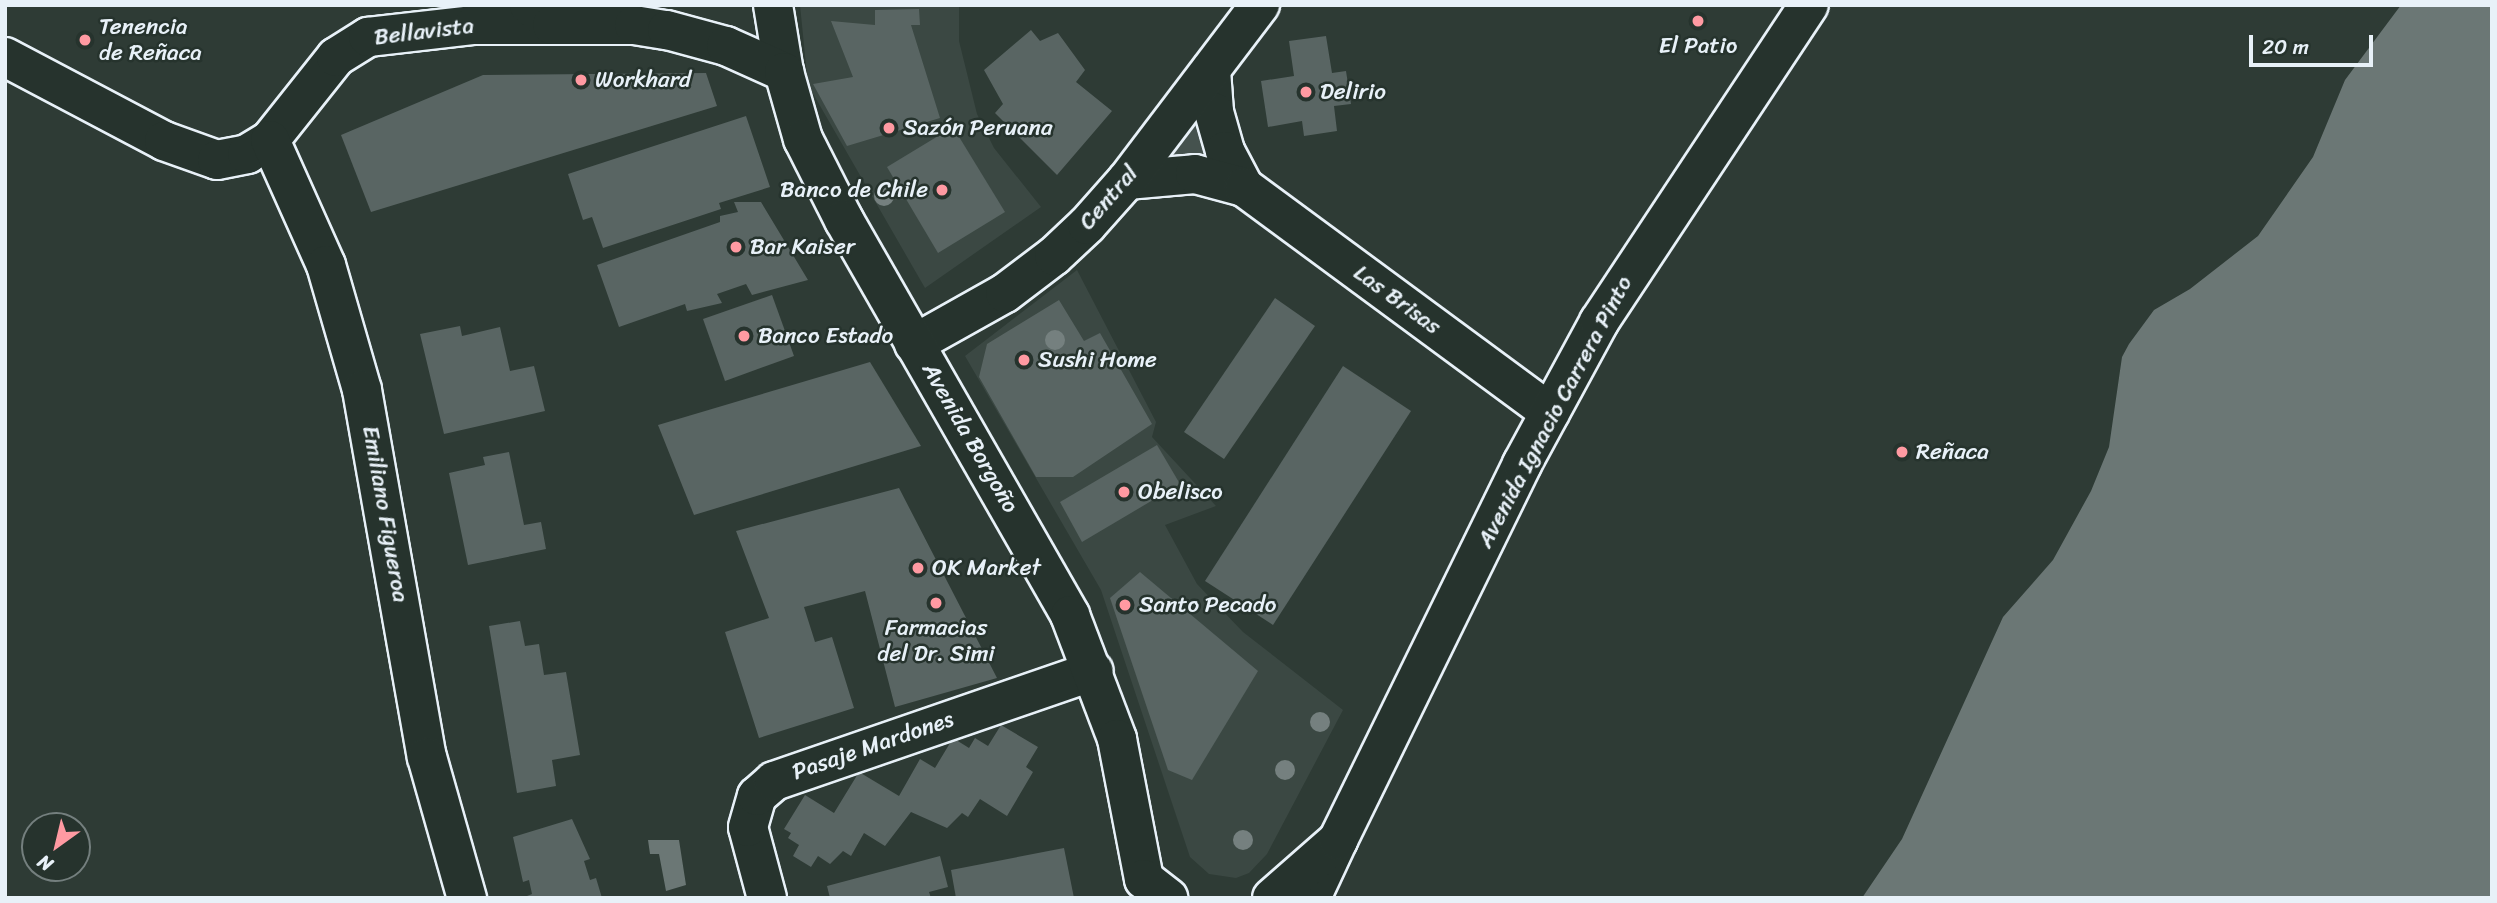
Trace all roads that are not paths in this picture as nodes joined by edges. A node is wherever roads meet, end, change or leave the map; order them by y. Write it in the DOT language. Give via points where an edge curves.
graph roads {
  1 [pos="773,5"];
  2 [pos="1260,5"];
  3 [pos="1809,5"];
  4 [pos="540,15"];
  5 [pos="5,57"];
  6 [pos="1211,70"];
  7 [pos="784,72"];
  8 [pos="270,140"];
  9 [pos="1127,180"];
  10 [pos="1244,187"];
  11 [pos="915,344"];
  12 [pos="1550,413"];
  13 [pos="1094,671"];
  14 [pos="1338,840"];
  15 [pos="1152,892"];
  16 [pos="467,898"];
  17 [pos="767,898"];
  18 [pos="1272,898"];
  19 [pos="1311,898"];
  1 -- 7 [label="street, Avenida Borgoño"];
  2 -- 6 [label="street, Central"];
  3 -- 12 [label="street, Avenida Ignacio Carrera Pinto" via="1653,236"];
  4 -- 7 [label="street, Bellavista" via="667,30 726,46"];
  4 -- 8 [label="street, Bellavista" via="368,37 336,57"];
  5 -- 8 [label="street, Bellavista" via="190,153 232,159"];
  6 -- 9 [label="street, Central"];
  6 -- 10 [label="street, Las Brisas" via="1214,112 1224,151"];
  7 -- 11 [label="street, Avenida Borgoño" via="803,139"];
  8 -- 16 [label="street, Emiliano Figueroa" via="326,265 362,390 427,757"];
  9 -- 10 [label="street, Las Brisas" via="1195,174"];
  9 -- 11 [label="street, Central" via="1054,256 1005,293"];
  10 -- 12 [label="street, Las Brisas"];
  11 -- 13 [label="street, Avenida Borgoño" via="1042,562"];
  12 -- 14 [label="street, Avenida Ignacio Carrera Pinto"];
  13 -- 15 [label="street, Avenida Borgoño" via="1128,785"];
  13 -- 17 [label="street, Pasaje Mardones" via="774,781 757,796 748,827"];
  14 -- 18 [label="street"];
  14 -- 19 [label="street"];
}
